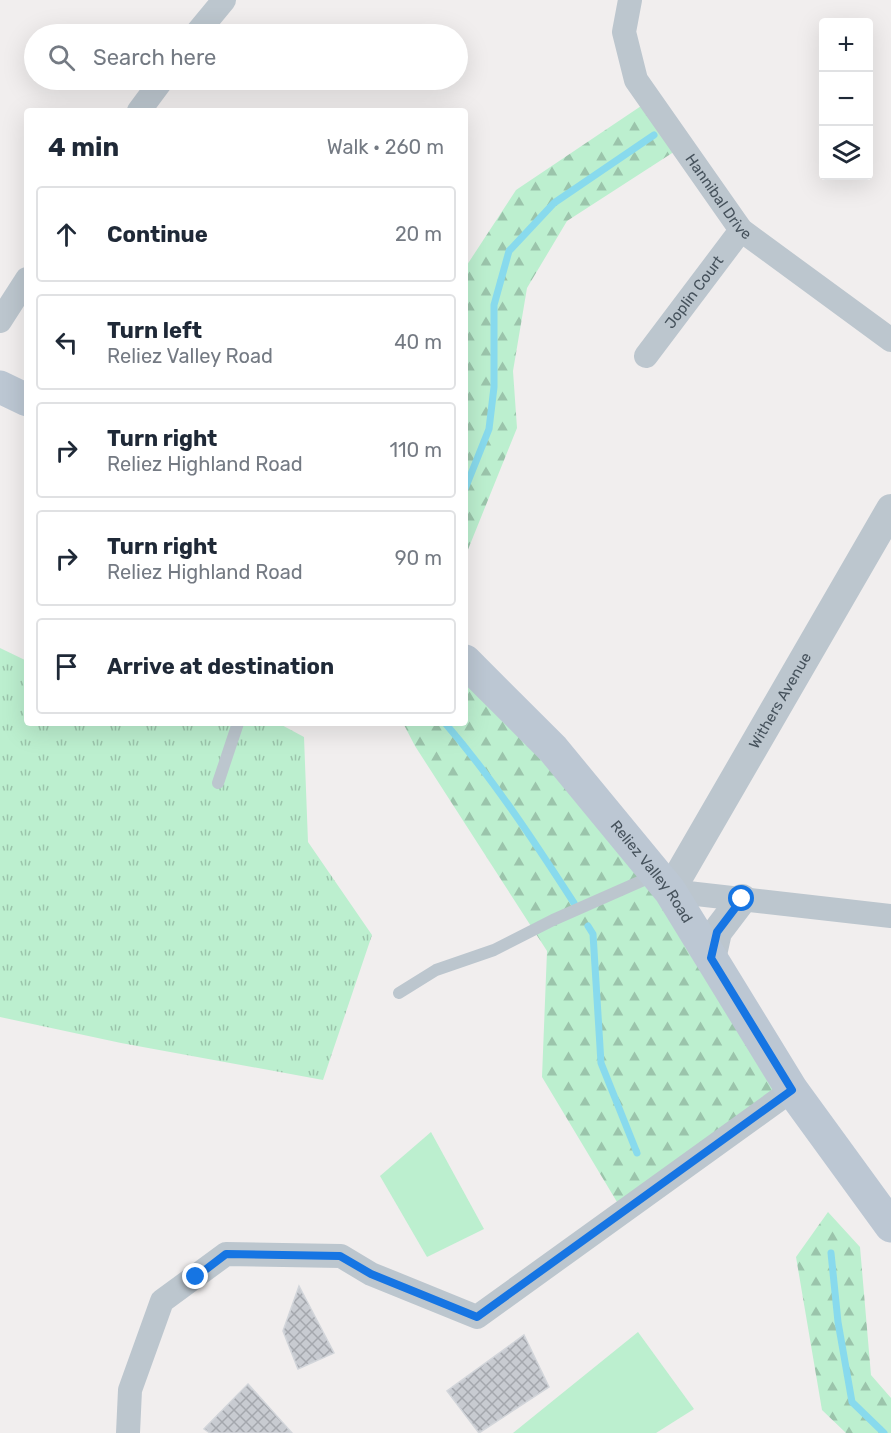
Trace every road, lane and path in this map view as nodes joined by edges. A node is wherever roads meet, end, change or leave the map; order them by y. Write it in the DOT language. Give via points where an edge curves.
graph roads {
  1 [pos="224,0"];
  2 [pos="630,0"];
  3 [pos="204,24"];
  4 [pos="154,90"];
  5 [pos="140,108"];
  6 [pos="741,230"];
  7 [pos="24,284"];
  8 [pos="0,321"];
  9 [pos="891,340"];
  10 [pos="646,356"];
  11 [pos="0,387"];
  12 [pos="24,399"];
  13 [pos="891,509"];
  14 [pos="468,664"];
  15 [pos="237,726"];
  16 [pos="218,783"];
  17 [pos="663,883"];
  18 [pos="742,899"];
  19 [pos="891,915"];
  20 [pos="711,958"];
  21 [pos="399,993"];
  22 [pos="792,1090"];
  23 [pos="891,1226"];
  24 [pos="128,1433"];
  1 -- 3 [label="street"];
  2 -- 6 [label="street, Hannibal Drive" via="624,32 636,80"];
  4 -- 5 [label="street"];
  6 -- 9 [label="street, Hannibal Drive"];
  6 -- 10 [label="street, Joplin Court"];
  7 -- 8 [label="street"];
  11 -- 12 [label="main road"];
  13 -- 17 [label="street, Withers Avenue"];
  14 -- 17 [label="main road, Reliez Valley Road" via="553,749"];
  15 -- 16 [label="lane"];
  17 -- 18 [label="street"];
  17 -- 20 [label="main road, Reliez Valley Road"];
  17 -- 21 [label="lane" via="553,920 494,950 435,970"];
  18 -- 19 [label="street"];
  18 -- 20 [label="street" via="717,932"];
  20 -- 22 [label="main road, Reliez Valley Road"];
  22 -- 23 [label="main road, Reliez Valley Road"];
  22 -- 24 [label="street" via="477,1317 371,1274 340,1256 226,1254 162,1302 130,1390"];
}
